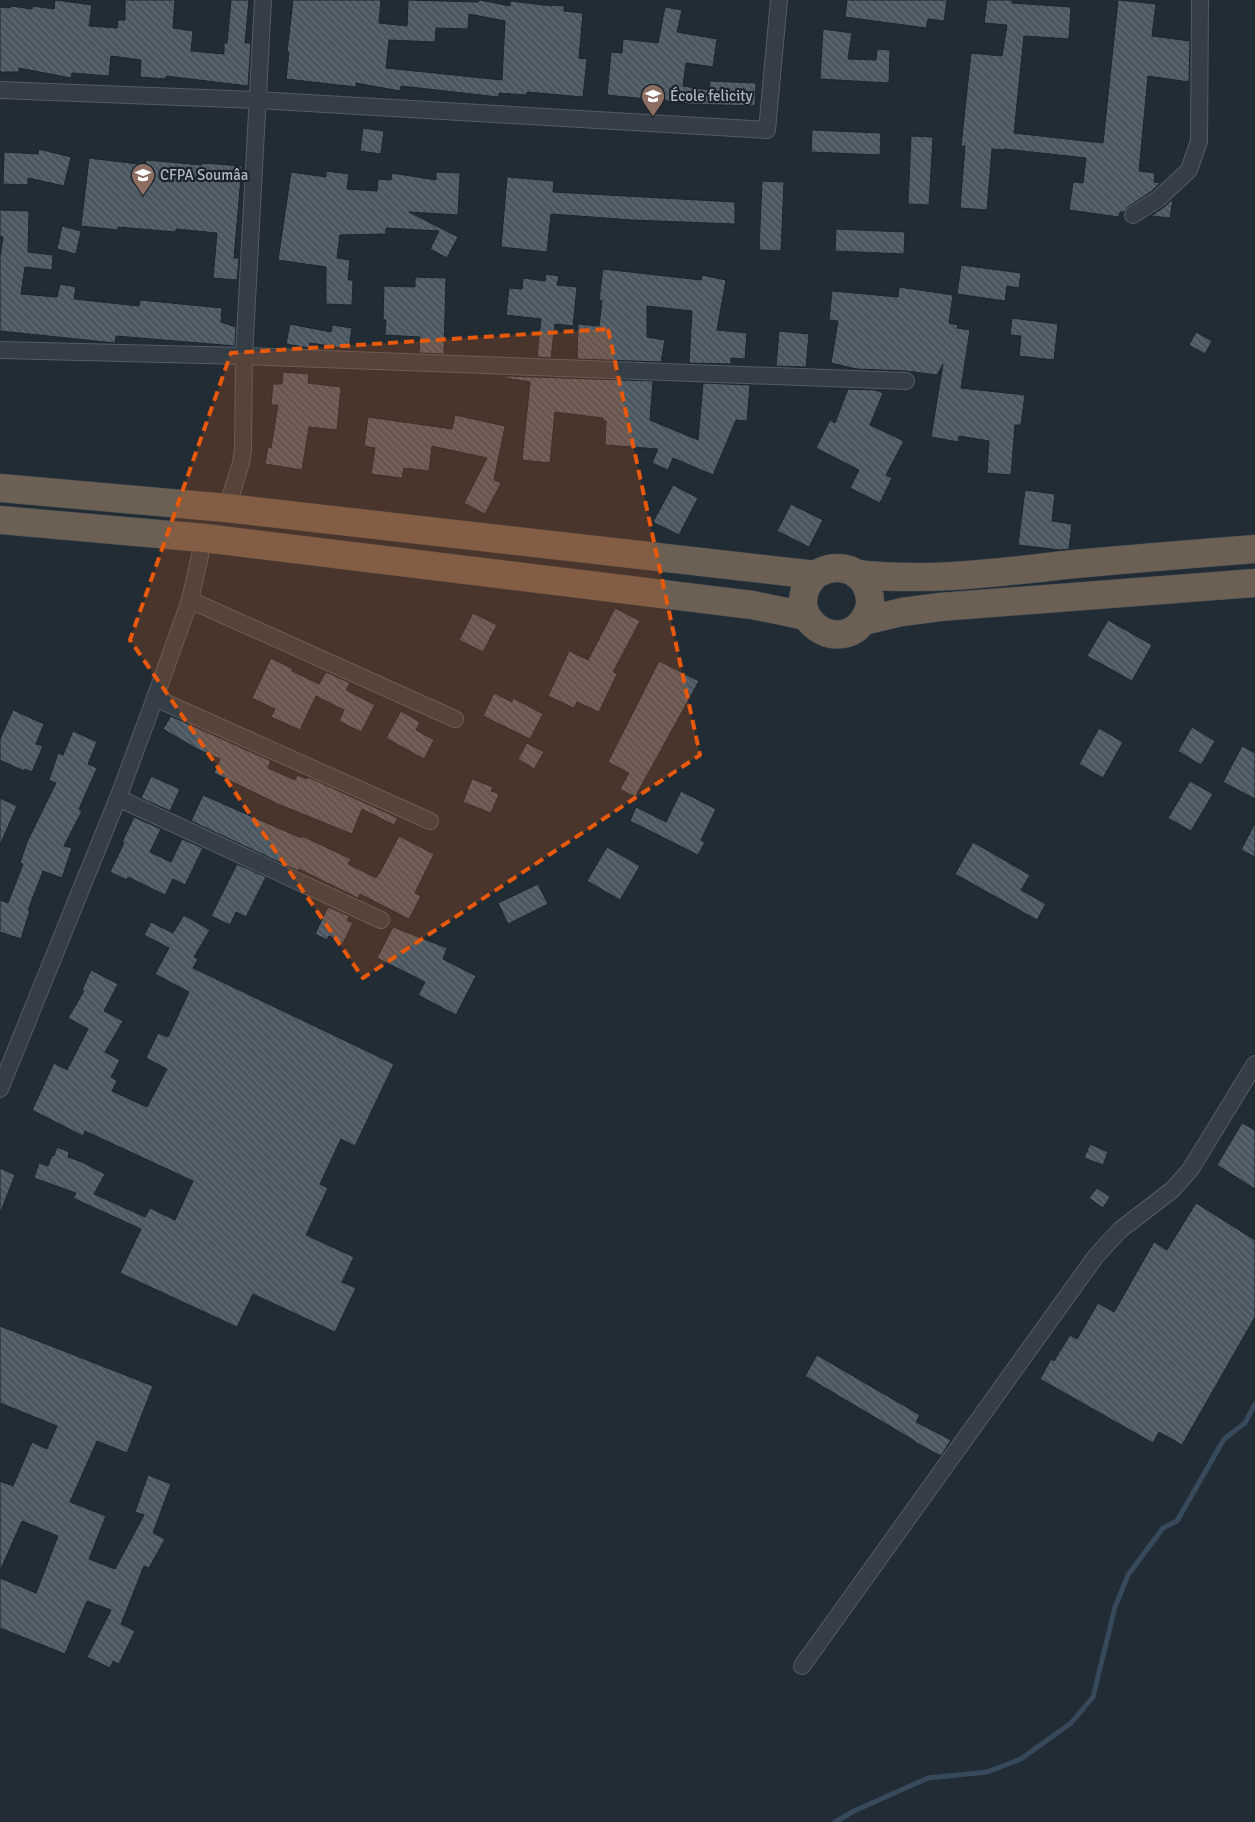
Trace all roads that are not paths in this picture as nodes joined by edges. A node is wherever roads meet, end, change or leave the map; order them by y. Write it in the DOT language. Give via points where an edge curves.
graph roads {
  1 [pos="263,0"];
  2 [pos="779,0"];
  3 [pos="1200,0"];
  4 [pos="0,90"];
  5 [pos="257,100"];
  6 [pos="1133,215"];
  7 [pos="0,350"];
  8 [pos="244,356"];
  9 [pos="906,381"];
  10 [pos="0,488"];
  11 [pos="227,508"];
  12 [pos="0,520"];
  13 [pos="204,538"];
  14 [pos="1255,549"];
  15 [pos="856,574"];
  16 [pos="815,575"];
  17 [pos="1255,583"];
  18 [pos="190,600"];
  19 [pos="806,616"];
  20 [pos="864,621"];
  21 [pos="156,698"];
  22 [pos="455,720"];
  23 [pos="118,798"];
  24 [pos="430,821"];
  25 [pos="381,920"];
  26 [pos="1255,1064"];
  27 [pos="0,1089"];
  28 [pos="802,1666"];
  1 -- 5 [label="street"];
  2 -- 5 [label="street" via="767,130"];
  3 -- 6 [label="street" via="1198,141 1189,170 1158,199"];
  4 -- 5 [label="street"];
  5 -- 8 [label="street"];
  7 -- 8 [label="street"];
  8 -- 9 [label="street"];
  8 -- 11 [label="street" via="243,449"];
  10 -- 11 [label="highway"];
  11 -- 16 [label="highway"];
  12 -- 13 [label="highway"];
  13 -- 18 [label="street"];
  13 -- 19 [label="highway" via="752,605"];
  14 -- 15 [label="highway" via="939,578"];
  15 -- 16 [label="highway" via="840,567 822,570"];
  15 -- 20 [label="highway" via="863,580 870,596"];
  16 -- 19 [label="highway" via="804,590"];
  17 -- 20 [label="highway" via="940,607"];
  18 -- 21 [label="street"];
  18 -- 22 [label="street"];
  19 -- 20 [label="highway" via="818,629 834,635 850,632"];
  21 -- 23 [label="street"];
  21 -- 24 [label="street"];
  23 -- 25 [label="street"];
  23 -- 27 [label="street"];
  26 -- 28 [label="street" via="1190,1170 1172,1190 1120,1230 1096,1256"];
}
